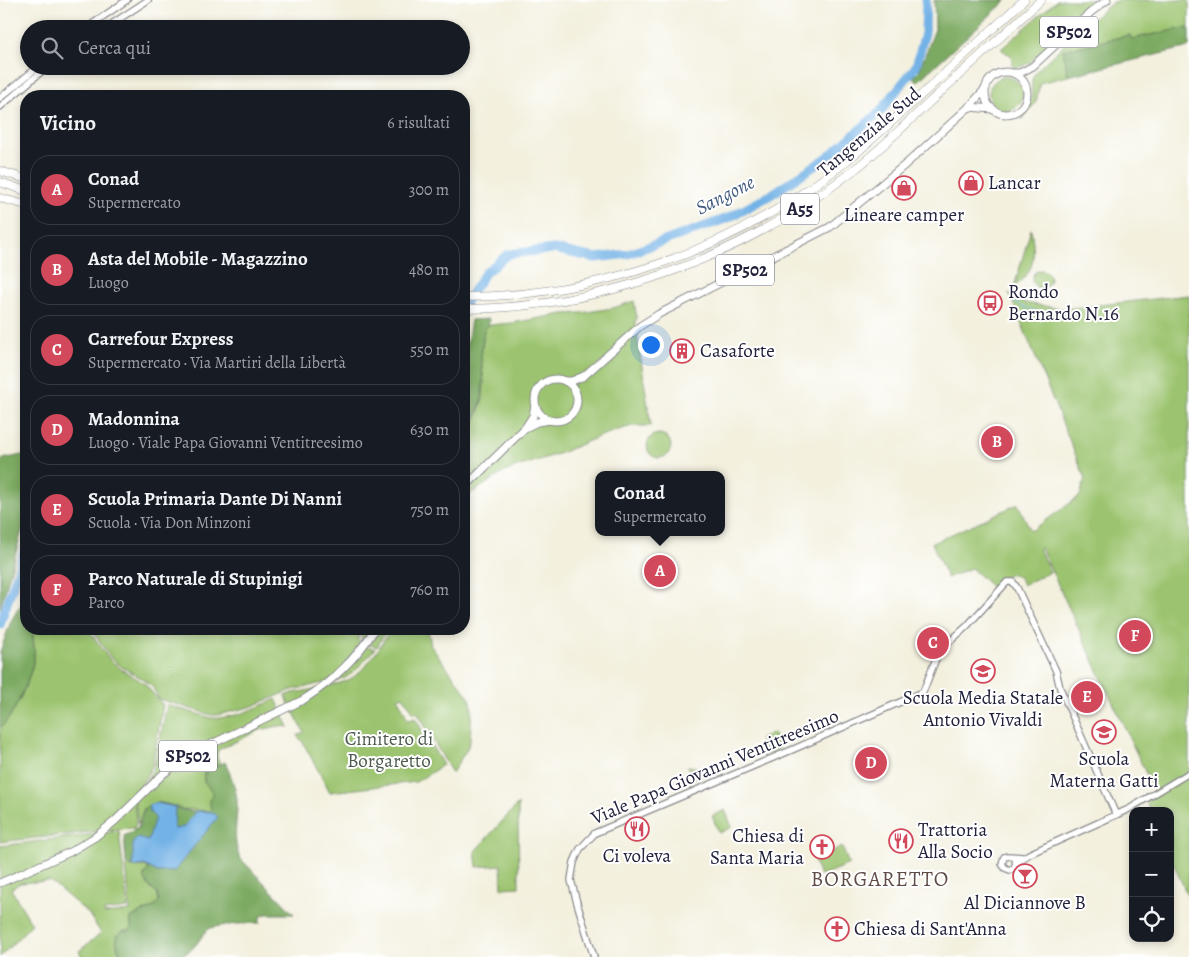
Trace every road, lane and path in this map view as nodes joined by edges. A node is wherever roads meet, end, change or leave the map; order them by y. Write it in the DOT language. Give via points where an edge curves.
graph roads {
  1 [pos="128,0"];
  2 [pos="148,0"];
  3 [pos="1020,0"];
  4 [pos="1024,0"];
  5 [pos="1041,0"];
  6 [pos="1107,0"];
  7 [pos="96,20"];
  8 [pos="118,20"];
  9 [pos="1001,22"];
  10 [pos="1033,66"];
  11 [pos="1012,73"];
  12 [pos="28,75"];
  13 [pos="37,75"];
  14 [pos="1026,86"];
  15 [pos="986,88"];
  16 [pos="0,98"];
  17 [pos="0,107"];
  18 [pos="970,107"];
  19 [pos="993,109"];
  20 [pos="0,171"];
  21 [pos="20,177"];
  22 [pos="0,182"];
  23 [pos="20,189"];
  24 [pos="0,198"];
  25 [pos="20,203"];
  26 [pos="470,297"];
  27 [pos="470,309"];
  28 [pos="584,376"];
  29 [pos="564,381"];
  30 [pos="576,395"];
  31 [pos="535,402"];
  32 [pos="550,420"];
  33 [pos="525,428"];
  34 [pos="470,482"];
  35 [pos="370,635"];
  36 [pos="1189,773"];
  37 [pos="1116,815"];
  38 [pos="1015,860"];
  39 [pos="0,883"];
  40 [pos="594,957"];
  1 -- 7 [label="street"];
  2 -- 8 [label="street"];
  3 -- 9 [label="highway"];
  4 -- 9 [label="highway, Tangenziale Sud / A55"];
  5 -- 27 [label="highway, Tangenziale Sud / A55" via="860,164 786,217 728,248 659,276 619,288 562,301"];
  6 -- 10 [label="main road, SP502"];
  9 -- 26 [label="highway, Tangenziale Sud / A55" via="857,153 796,197 751,223 683,255 628,274 564,288 508,296"];
  10 -- 11 [label="main road, SP502" via="1020,73"];
  10 -- 14 [label="main road, SP502"];
  11 -- 14 [label="main road"];
  11 -- 15 [label="main road, SP502" via="998,74"];
  12 -- 16 [label="street"];
  13 -- 17 [label="street"];
  14 -- 19 [label="main road, SP502" via="1026,99 1019,110 1008,114"];
  15 -- 18 [label="main road, SP502"];
  15 -- 19 [label="main road" via="986,100"];
  18 -- 19 [label="main road, SP502"];
  18 -- 28 [label="main road, SP502" via="830,227 651,319"];
  20 -- 21 [label="highway"];
  22 -- 23 [label="highway"];
  24 -- 25 [label="highway"];
  28 -- 29 [label="main road, SP502"];
  28 -- 30 [label="main road, SP502"];
  29 -- 30 [label="main road"];
  29 -- 31 [label="main road, SP502" via="544,383 537,391"];
  30 -- 32 [label="main road, SP502" via="575,409 569,416"];
  31 -- 32 [label="main road" via="538,411"];
  31 -- 33 [label="main road, SP502" via="533,416"];
  32 -- 33 [label="main road, SP502"];
  33 -- 34 [label="main road, SP502"];
  35 -- 39 [label="main road, SP502" via="350,662 316,692 191,754 163,774 115,821 91,839 70,852"];
  36 -- 37 [label="street"];
  37 -- 38 [label="street"];
  37 -- 40 [label="street, Viale Papa Giovanni Ventitreesimo" via="1060,688 1056,671 1017,588 1012,581 1007,582 937,656 923,692 595,832 580,849 571,880"];
}
